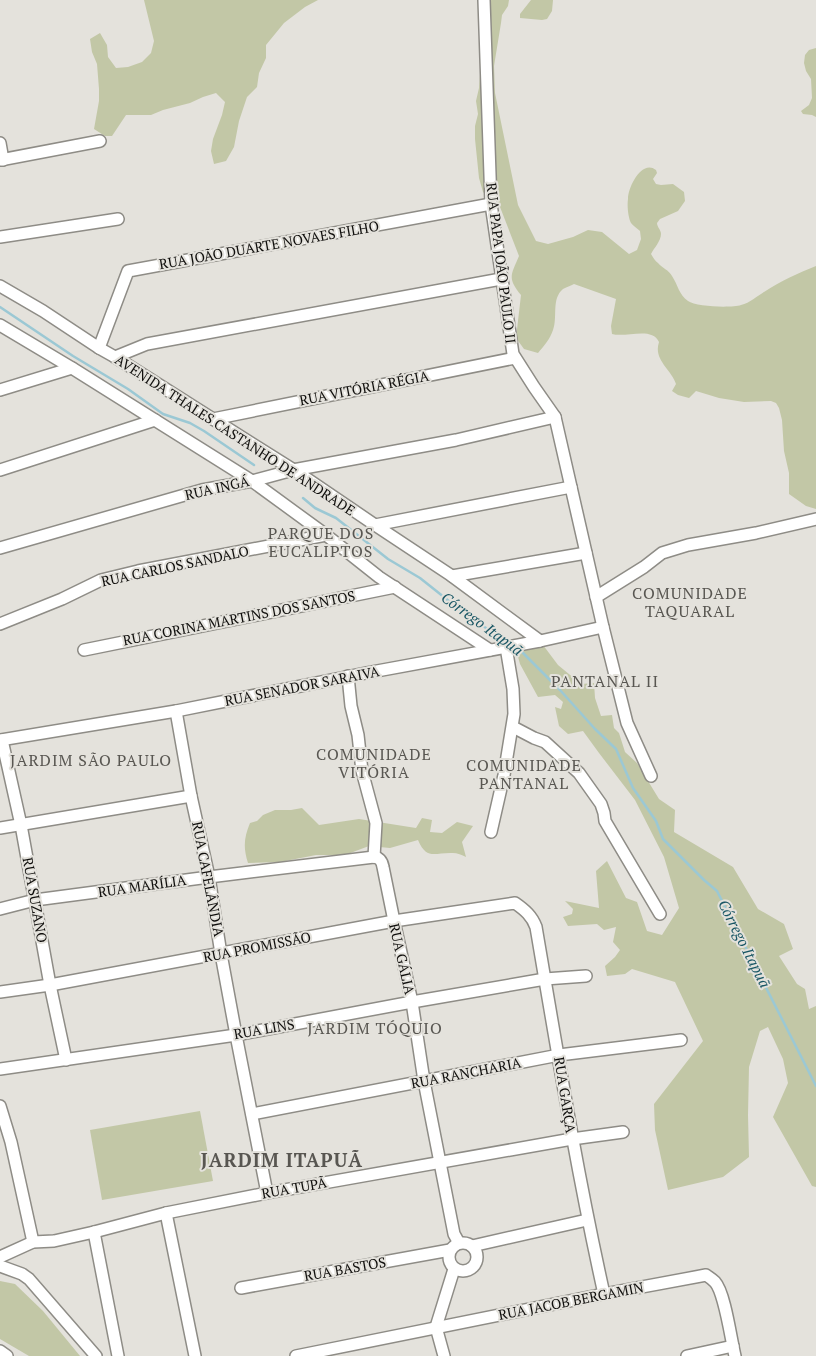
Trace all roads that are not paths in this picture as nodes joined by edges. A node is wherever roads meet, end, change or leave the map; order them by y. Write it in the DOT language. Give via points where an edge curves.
graph roads {
  1 [pos="484,0"];
  2 [pos="100,141"];
  3 [pos="0,144"];
  4 [pos="2,160"];
  5 [pos="491,204"];
  6 [pos="118,219"];
  7 [pos="0,237"];
  8 [pos="501,279"];
  9 [pos="0,286"];
  10 [pos="0,325"];
  11 [pos="98,348"];
  12 [pos="115,357"];
  13 [pos="515,358"];
  14 [pos="72,368"];
  15 [pos="0,390"];
  16 [pos="555,417"];
  17 [pos="213,419"];
  18 [pos="155,420"];
  19 [pos="0,470"];
  20 [pos="294,470"];
  21 [pos="252,481"];
  22 [pos="571,487"];
  23 [pos="816,519"];
  24 [pos="374,525"];
  25 [pos="326,535"];
  26 [pos="0,548"];
  27 [pos="586,553"];
  28 [pos="452,576"];
  29 [pos="395,587"];
  30 [pos="596,597"];
  31 [pos="0,624"];
  32 [pos="603,627"];
  33 [pos="540,641"];
  34 [pos="506,647"];
  35 [pos="84,650"];
  36 [pos="490,650"];
  37 [pos="348,676"];
  38 [pos="176,711"];
  39 [pos="513,727"];
  40 [pos="1,740"];
  41 [pos="651,776"];
  42 [pos="191,796"];
  43 [pos="21,825"];
  44 [pos="0,828"];
  45 [pos="491,832"];
  46 [pos="374,857"];
  47 [pos="209,877"];
  48 [pos="35,900"];
  49 [pos="515,903"];
  50 [pos="0,909"];
  51 [pos="660,914"];
  52 [pos="394,921"];
  53 [pos="221,954"];
  54 [pos="586,976"];
  55 [pos="545,979"];
  56 [pos="50,985"];
  57 [pos="0,992"];
  58 [pos="412,1002"];
  59 [pos="236,1035"];
  60 [pos="681,1040"];
  61 [pos="559,1055"];
  62 [pos="66,1060"];
  63 [pos="0,1069"];
  64 [pos="424,1081"];
  65 [pos="0,1106"];
  66 [pos="252,1114"];
  67 [pos="623,1132"];
  68 [pos="572,1139"];
  69 [pos="5,1143"];
  70 [pos="440,1163"];
  71 [pos="268,1193"];
  72 [pos="166,1212"];
  73 [pos="587,1220"];
  74 [pos="94,1232"];
  75 [pos="33,1242"];
  76 [pos="472,1246"];
  77 [pos="454,1247"];
  78 [pos="0,1257"];
  79 [pos="0,1266"];
  80 [pos="454,1269"];
  81 [pos="241,1288"];
  82 [pos="604,1294"];
  83 [pos="436,1327"];
  84 [pos="0,1351"];
  85 [pos="734,1351"];
  86 [pos="7,1356"];
  87 [pos="96,1356"];
  88 [pos="118,1356"];
  89 [pos="195,1356"];
  90 [pos="296,1356"];
  91 [pos="444,1356"];
  92 [pos="687,1356"];
  1 -- 5 [label="street, RUA PAPA JOÃO PAULO II"];
  2 -- 4 [label="street"];
  3 -- 4 [label="street"];
  5 -- 8 [label="street, RUA PAPA JOÃO PAULO II"];
  5 -- 11 [label="street, RUA JOÃO DUARTE NOVAES FILHO" via="128,271"];
  6 -- 7 [label="street"];
  8 -- 12 [label="street" via="147,344"];
  8 -- 13 [label="street, RUA PAPA JOÃO PAULO II"];
  9 -- 11 [label="street, AVENIDA THALES CASTANHO DE ANDRADE"];
  10 -- 14 [label="street"];
  11 -- 12 [label="street, AVENIDA THALES CASTANHO DE ANDRADE"];
  12 -- 17 [label="street, AVENIDA THALES CASTANHO DE ANDRADE"];
  13 -- 16 [label="street, RUA PAPA JOÃO PAULO II"];
  13 -- 17 [label="street, RUA VITÓRIA RÉGIA"];
  14 -- 15 [label="street"];
  14 -- 18 [label="street"];
  16 -- 20 [label="street, RUA INGÁ" via="456,440"];
  16 -- 22 [label="street, RUA PAPA JOÃO PAULO II"];
  17 -- 20 [label="street, AVENIDA THALES CASTANHO DE ANDRADE"];
  18 -- 19 [label="street"];
  18 -- 21 [label="street"];
  20 -- 21 [label="street, RUA INGÁ"];
  20 -- 24 [label="street, AVENIDA THALES CASTANHO DE ANDRADE"];
  21 -- 25 [label="street"];
  21 -- 26 [label="street, RUA INGÁ" via="202,490"];
  22 -- 24 [label="street"];
  22 -- 27 [label="street, RUA PAPA JOÃO PAULO II"];
  23 -- 30 [label="street" via="662,553"];
  24 -- 28 [label="street, AVENIDA THALES CASTANHO DE ANDRADE"];
  25 -- 29 [label="street"];
  25 -- 31 [label="street, RUA CARLOS SANDALO" via="101,580"];
  27 -- 28 [label="street"];
  27 -- 30 [label="street, RUA PAPA JOÃO PAULO II"];
  28 -- 33 [label="street, AVENIDA THALES CASTANHO DE ANDRADE"];
  29 -- 35 [label="street, RUA CORINA MARTINS DOS SANTOS"];
  29 -- 36 [label="street"];
  30 -- 32 [label="street, RUA PAPA JOÃO PAULO II"];
  32 -- 33 [label="street, RUA SENADOR SARAIVA"];
  32 -- 41 [label="street, RUA PAPA JOÃO PAULO II" via="627,723"];
  33 -- 34 [label="street, RUA SENADOR SARAIVA"];
  34 -- 36 [label="street, RUA SENADOR SARAIVA"];
  34 -- 39 [label="street" via="513,689"];
  36 -- 37 [label="street, RUA SENADOR SARAIVA"];
  37 -- 38 [label="street, RUA SENADOR SARAIVA"];
  37 -- 46 [label="street" via="362,771 376,823"];
  38 -- 40 [label="street, RUA SENADOR SARAIVA"];
  38 -- 42 [label="street, RUA CAFELÂNDIA"];
  39 -- 45 [label="street"];
  39 -- 51 [label="street" via="545,742 579,773 601,804 605,821"];
  40 -- 43 [label="street, RUA SUZANO"];
  42 -- 43 [label="street"];
  42 -- 47 [label="street, RUA CAFELÂNDIA"];
  43 -- 44 [label="street"];
  43 -- 48 [label="street, RUA SUZANO"];
  46 -- 47 [label="street, RUA MARÍLIA"];
  46 -- 52 [label="street, RUA GÁLIA" via="382,861"];
  47 -- 48 [label="street, RUA MARÍLIA"];
  47 -- 53 [label="street, RUA CAFELÂNDIA"];
  48 -- 50 [label="street, RUA MARÍLIA"];
  48 -- 56 [label="street, RUA SUZANO"];
  49 -- 52 [label="street, RUA PROMISSÃO"];
  49 -- 55 [label="street, RUA GARÇA" via="533,920"];
  52 -- 53 [label="street, RUA PROMISSÃO"];
  52 -- 58 [label="street, RUA GÁLIA"];
  53 -- 56 [label="street, RUA PROMISSÃO"];
  53 -- 59 [label="street, RUA CAFELÂNDIA"];
  54 -- 55 [label="street, RUA LINS"];
  55 -- 58 [label="street, RUA LINS"];
  55 -- 61 [label="street, RUA GARÇA"];
  56 -- 57 [label="street, RUA PROMISSÃO"];
  56 -- 62 [label="street, RUA SUZANO"];
  58 -- 59 [label="street, RUA LINS"];
  58 -- 64 [label="street, RUA GÁLIA"];
  59 -- 62 [label="street, RUA LINS"];
  59 -- 66 [label="street, RUA CAFELÂNDIA"];
  60 -- 61 [label="street, RUA RANCHARIA"];
  61 -- 64 [label="street, RUA RANCHARIA"];
  61 -- 68 [label="street, RUA GARÇA"];
  62 -- 63 [label="street, RUA LINS"];
  64 -- 66 [label="street, RUA RANCHARIA"];
  64 -- 70 [label="street, RUA GÁLIA"];
  65 -- 69 [label="street"];
  66 -- 71 [label="street, RUA CAFELÂNDIA"];
  67 -- 68 [label="street, RUA TUPÃ"];
  68 -- 70 [label="street, RUA TUPÃ"];
  68 -- 73 [label="street, RUA GARÇA"];
  69 -- 75 [label="street"];
  70 -- 71 [label="street, RUA TUPÃ"];
  70 -- 77 [label="street, RUA GÁLIA"];
  71 -- 72 [label="street, RUA TUPÃ"];
  72 -- 74 [label="street, RUA TUPÃ"];
  72 -- 89 [label="street"];
  73 -- 76 [label="street"];
  73 -- 82 [label="street, RUA GARÇA"];
  74 -- 75 [label="street, RUA TUPÃ"];
  74 -- 88 [label="street"];
  75 -- 78 [label="street, RUA TUPÃ"];
  76 -- 77 [label="street" via="464,1243"];
  76 -- 80 [label="street" via="477,1254 473,1267 465,1272"];
  77 -- 80 [label="street" via="448,1258"];
  77 -- 81 [label="street, RUA BASTOS"];
  79 -- 87 [label="street" via="29,1279"];
  80 -- 83 [label="street"];
  82 -- 83 [label="street, RUA JACOB BERGAMIN"];
  82 -- 85 [label="street, RUA JACOB BERGAMIN" via="706,1275 716,1282 720,1290"];
  83 -- 90 [label="street, RUA JACOB BERGAMIN"];
  83 -- 91 [label="street"];
  84 -- 86 [label="street"];
  85 -- 92 [label="street"];
}
